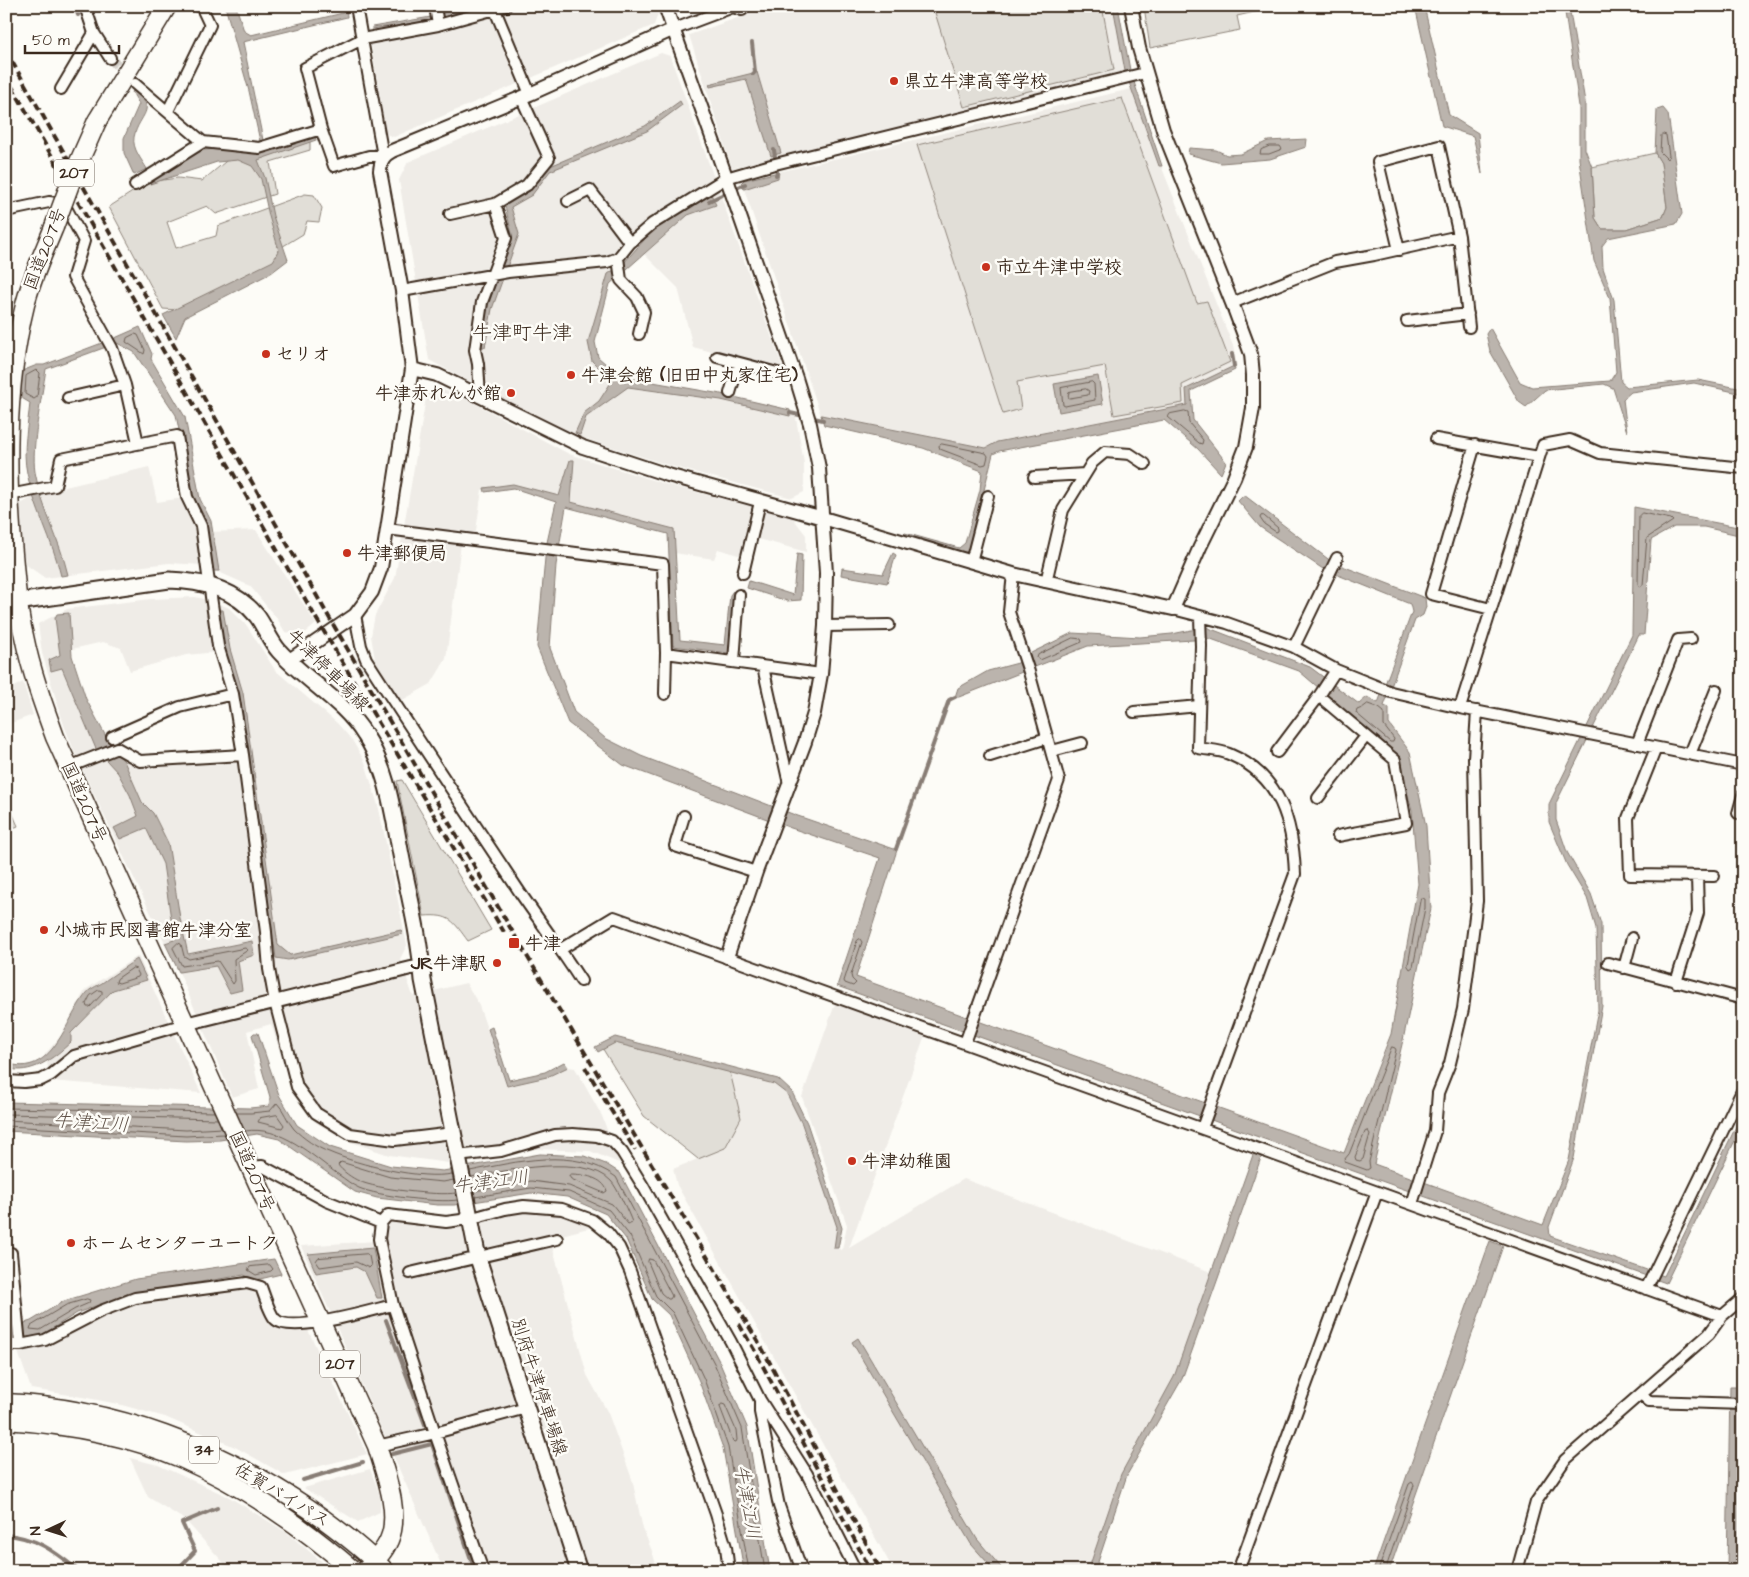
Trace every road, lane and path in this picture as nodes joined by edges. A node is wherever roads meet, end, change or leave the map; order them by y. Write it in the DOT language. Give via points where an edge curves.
graph roads {
  1 [pos="85,6"];
  2 [pos="167,6"];
  3 [pos="201,6"];
  4 [pos="356,6"];
  5 [pos="506,6"];
  6 [pos="665,6"];
  7 [pos="1131,6"];
  8 [pos="436,8"];
  9 [pos="495,10"];
  10 [pos="742,10"];
  11 [pos="438,25"];
  12 [pos="672,30"];
  13 [pos="94,33"];
  14 [pos="362,39"];
  15 [pos="110,58"];
  16 [pos="1140,74"];
  17 [pos="135,84"];
  18 [pos="61,89"];
  19 [pos="526,96"];
  20 [pos="168,111"];
  21 [pos="321,129"];
  22 [pos="204,142"];
  23 [pos="383,156"];
  24 [pos="135,185"];
  25 [pos="729,186"];
  26 [pos="568,201"];
  27 [pos="495,204"];
  28 [pos="6,211"];
  29 [pos="450,214"];
  30 [pos="1459,236"];
  31 [pos="630,243"];
  32 [pos="1399,250"];
  33 [pos="618,258"];
  34 [pos="494,274"];
  35 [pos="402,291"];
  36 [pos="1232,303"];
  37 [pos="1468,314"];
  38 [pos="1408,321"];
  39 [pos="1469,327"];
  40 [pos="639,334"];
  41 [pos="717,357"];
  42 [pos="739,363"];
  43 [pos="412,369"];
  44 [pos="796,378"];
  45 [pos="126,385"];
  46 [pos="730,393"];
  47 [pos="480,397"];
  48 [pos="68,398"];
  49 [pos="1436,439"];
  50 [pos="138,443"];
  51 [pos="1475,445"];
  52 [pos="1539,457"];
  53 [pos="1146,464"];
  54 [pos="1743,468"];
  55 [pos="1084,474"];
  56 [pos="1034,476"];
  57 [pos="9,495"];
  58 [pos="988,496"];
  59 [pos="760,502"];
  60 [pos="822,518"];
  61 [pos="8,525"];
  62 [pos="387,529"];
  63 [pos="1338,558"];
  64 [pos="971,562"];
  65 [pos="743,573"];
  66 [pos="1013,574"];
  67 [pos="1046,582"];
  68 [pos="210,585"];
  69 [pos="739,595"];
  70 [pos="17,602"];
  71 [pos="1173,609"];
  72 [pos="1490,609"];
  73 [pos="355,614"];
  74 [pos="1200,617"];
  75 [pos="889,625"];
  76 [pos="825,626"];
  77 [pos="1691,639"];
  78 [pos="1294,647"];
  79 [pos="666,654"];
  80 [pos="288,661"];
  81 [pos="734,661"];
  82 [pos="763,667"];
  83 [pos="1336,670"];
  84 [pos="822,674"];
  85 [pos="1716,690"];
  86 [pos="233,694"];
  87 [pos="666,694"];
  88 [pos="1320,696"];
  89 [pos="1199,706"];
  90 [pos="1460,708"];
  91 [pos="1477,711"];
  92 [pos="1134,712"];
  93 [pos="1366,736"];
  94 [pos="112,737"];
  95 [pos="1048,738"];
  96 [pos="1082,743"];
  97 [pos="1637,744"];
  98 [pos="1656,748"];
  99 [pos="1052,751"];
  100 [pos="1277,752"];
  101 [pos="1690,754"];
  102 [pos="243,755"];
  103 [pos="990,756"];
  104 [pos="1743,765"];
  105 [pos="68,768"];
  106 [pos="789,784"];
  107 [pos="1743,795"];
  108 [pos="1318,798"];
  109 [pos="1738,813"];
  110 [pos="684,816"];
  111 [pos="1338,836"];
  112 [pos="756,872"];
  113 [pos="1697,876"];
  114 [pos="1714,876"];
  115 [pos="1632,938"];
  116 [pos="561,949"];
  117 [pos="727,957"];
  118 [pos="1608,963"];
  119 [pos="422,967"];
  120 [pos="1624,968"];
  121 [pos="581,981"];
  122 [pos="1676,982"];
  123 [pos="1743,999"];
  124 [pos="275,1002"];
  125 [pos="186,1024"];
  126 [pos="965,1043"];
  127 [pos="6,1081"];
  128 [pos="1743,1089"];
  129 [pos="1202,1128"];
  130 [pos="453,1133"];
  131 [pos="458,1159"];
  132 [pos="248,1163"];
  133 [pos="1376,1192"];
  134 [pos="1412,1204"];
  135 [pos="469,1216"];
  136 [pos="381,1223"];
  137 [pos="557,1239"];
  138 [pos="11,1253"];
  139 [pos="478,1258"];
  140 [pos="410,1273"];
  141 [pos="1650,1280"];
  142 [pos="1743,1298"];
  143 [pos="394,1305"];
  144 [pos="1722,1316"];
  145 [pos="321,1322"];
  146 [pos="20,1345"];
  147 [pos="6,1346"];
  148 [pos="1641,1394"];
  149 [pos="760,1400"];
  150 [pos="6,1403"];
  151 [pos="1743,1404"];
  152 [pos="526,1408"];
  153 [pos="6,1420"];
  154 [pos="435,1433"];
  155 [pos="377,1446"];
  156 [pos="375,1567"];
  157 [pos="354,1571"];
  158 [pos="483,1571"];
  159 [pos="579,1571"];
  160 [pos="729,1571"];
  161 [pos="802,1571"];
  162 [pos="856,1571"];
  163 [pos="1238,1571"];
  164 [pos="1517,1571"];
  1 -- 13 [label="street"];
  2 -- 57 [label="highway, 国道207号 / 207, bridge" via="97,121 25,303 14,356 9,418"];
  3 -- 20 [label="street" via="210,25"];
  4 -- 14 [label="street"];
  5 -- 9 [label="street"];
  6 -- 12 [label="street"];
  7 -- 16 [label="street"];
  8 -- 11 [label="street"];
  9 -- 11 [label="street"];
  9 -- 19 [label="street"];
  10 -- 12 [label="street" via="733,7"];
  11 -- 14 [label="street"];
  12 -- 19 [label="street"];
  12 -- 25 [label="street"];
  13 -- 15 [label="street"];
  13 -- 18 [label="street"];
  14 -- 21 [label="street" via="305,68"];
  14 -- 23 [label="street"];
  16 -- 25 [label="street" via="775,164"];
  16 -- 36 [label="street"];
  17 -- 20 [label="street"];
  19 -- 23 [label="street"];
  19 -- 27 [label="street" via="549,158 527,185"];
  20 -- 22 [label="street"];
  21 -- 22 [label="street" via="259,148"];
  21 -- 23 [label="street" via="334,166 369,156"];
  22 -- 24 [label="street"];
  23 -- 35 [label="street" via="380,171"];
  25 -- 31 [label="street" via="652,224"];
  25 -- 44 [label="street"];
  26 -- 31 [label="street" via="590,190"];
  27 -- 29 [label="street"];
  27 -- 34 [label="street" via="506,238"];
  28 -- 45 [label="street" via="48,202 64,204 84,241 73,277 110,343"];
  30 -- 32 [label="street"];
  30 -- 32 [label="street" via="1439,146 1378,162"];
  30 -- 37 [label="street"];
  31 -- 33 [label="street"];
  32 -- 36 [label="street" via="1334,262"];
  33 -- 34 [label="street"];
  33 -- 40 [label="street" via="621,280 637,296 644,312"];
  34 -- 35 [label="street"];
  34 -- 47 [label="street" via="482,302 475,350"];
  35 -- 43 [label="street"];
  36 -- 71 [label="street" via="1251,354 1253,408 1246,447"];
  37 -- 38 [label="street"];
  37 -- 39 [label="street"];
  41 -- 42 [label="street"];
  42 -- 44 [label="street"];
  42 -- 46 [label="street"];
  43 -- 47 [label="street" via="437,375"];
  43 -- 62 [label="street"];
  44 -- 60 [label="street" via="820,468"];
  45 -- 48 [label="street"];
  45 -- 50 [label="street"];
  47 -- 59 [label="street" via="583,447"];
  49 -- 51 [label="street"];
  50 -- 57 [label="street" via="61,459 55,486"];
  50 -- 68 [label="street" via="178,436 187,497 201,526"];
  51 -- 52 [label="street"];
  51 -- 72 [label="street" via="1431,594"];
  52 -- 54 [label="street" via="1543,445 1570,440 1600,453"];
  52 -- 72 [label="street"];
  53 -- 55 [label="street" via="1130,454 1105,452"];
  55 -- 56 [label="street"];
  55 -- 67 [label="street" via="1063,510"];
  57 -- 61 [label="highway, 国道207号 / 207"];
  58 -- 64 [label="street"];
  59 -- 60 [label="street"];
  59 -- 65 [label="street"];
  60 -- 64 [label="street"];
  60 -- 76 [label="street"];
  61 -- 70 [label="highway, 国道207号 / 207"];
  62 -- 73 [label="street" via="381,568 364,604"];
  62 -- 79 [label="street" via="663,564"];
  63 -- 78 [label="street"];
  64 -- 66 [label="street"];
  66 -- 67 [label="street"];
  66 -- 95 [label="street" via="1009,612"];
  67 -- 71 [label="street"];
  68 -- 70 [label="main road, 牛津停車場線" via="169,580"];
  68 -- 80 [label="main road, 牛津停車場線" via="245,604"];
  68 -- 86 [label="street" via="218,646"];
  69 -- 81 [label="street"];
  70 -- 105 [label="highway, 国道207号 / 207" via="35,679"];
  71 -- 74 [label="street"];
  72 -- 90 [label="street"];
  73 -- 80 [label="street"];
  73 -- 116 [label="street" via="366,659"];
  74 -- 78 [label="street"];
  74 -- 89 [label="street"];
  75 -- 76 [label="street"];
  76 -- 84 [label="street"];
  77 -- 97 [label="street" via="1678,640"];
  78 -- 83 [label="street"];
  79 -- 81 [label="street"];
  79 -- 87 [label="street"];
  80 -- 119 [label="main road, 牛津停車場線" via="348,712 366,735 379,762 389,794"];
  81 -- 82 [label="street"];
  82 -- 84 [label="street"];
  82 -- 106 [label="street"];
  83 -- 88 [label="street"];
  83 -- 90 [label="street" via="1391,692"];
  84 -- 106 [label="street" via="814,713"];
  85 -- 101 [label="street"];
  86 -- 94 [label="street" via="180,708"];
  86 -- 102 [label="street"];
  88 -- 93 [label="street"];
  88 -- 100 [label="street"];
  89 -- 92 [label="street"];
  89 -- 129 [label="street" via="1198,748 1227,753 1254,768 1278,796 1288,818 1295,874"];
  90 -- 91 [label="street"];
  91 -- 97 [label="street"];
  91 -- 134 [label="street" via="1474,758 1477,901 1463,1009 1450,1063 1438,1093 1435,1131"];
  93 -- 108 [label="street"];
  93 -- 111 [label="street" via="1395,760 1406,823"];
  95 -- 99 [label="street"];
  95 -- 103 [label="street"];
  96 -- 99 [label="street"];
  97 -- 98 [label="street"];
  98 -- 101 [label="street"];
  98 -- 113 [label="street" via="1628,818 1630,875"];
  99 -- 126 [label="street" via="1059,780"];
  101 -- 104 [label="street"];
  102 -- 105 [label="street" via="140,761 117,748"];
  102 -- 124 [label="street"];
  105 -- 125 [label="highway, 国道207号 / 207"];
  106 -- 112 [label="street"];
  107 -- 109 [label="street"];
  110 -- 112 [label="street" via="675,846"];
  112 -- 117 [label="street"];
  113 -- 114 [label="street"];
  113 -- 122 [label="street" via="1698,913"];
  115 -- 120 [label="street"];
  116 -- 117 [label="street" via="614,917"];
  116 -- 121 [label="street"];
  117 -- 126 [label="street"];
  118 -- 120 [label="street"];
  119 -- 124 [label="street"];
  119 -- 130 [label="main road"];
  120 -- 122 [label="street"];
  122 -- 123 [label="street"];
  124 -- 125 [label="street"];
  124 -- 130 [label="street" via="297,1087 316,1113 350,1134 395,1140"];
  125 -- 127 [label="street" via="74,1056 41,1080"];
  125 -- 132 [label="highway, 国道207号 / 207"];
  126 -- 129 [label="street"];
  128 -- 141 [label="street"];
  129 -- 133 [label="street"];
  130 -- 131 [label="main road"];
  131 -- 135 [label="main road, 別府牛津停車場線"];
  131 -- 149 [label="street" via="501,1151 554,1135 597,1136 612,1141 643,1186"];
  132 -- 136 [label="street" via="262,1166 327,1201"];
  132 -- 145 [label="highway, 国道207号 / 207"];
  133 -- 134 [label="street"];
  133 -- 163 [label="street"];
  134 -- 141 [label="street"];
  135 -- 136 [label="street" via="446,1222 388,1215"];
  135 -- 139 [label="main road, 別府牛津停車場線"];
  135 -- 160 [label="street" via="524,1206 562,1209 592,1220 619,1247 716,1514"];
  136 -- 143 [label="street" via="379,1239"];
  137 -- 139 [label="street"];
  138 -- 146 [label="street"];
  139 -- 140 [label="street"];
  139 -- 152 [label="main road, 別府牛津停車場線"];
  141 -- 144 [label="street"];
  142 -- 144 [label="street"];
  143 -- 145 [label="street"];
  143 -- 154 [label="street"];
  144 -- 148 [label="street" via="1709,1334"];
  145 -- 146 [label="street" via="286,1325 275,1319 261,1287 247,1282 135,1298 101,1310 45,1340"];
  145 -- 155 [label="highway, 国道207号 / 207"];
  146 -- 147 [label="street"];
  148 -- 151 [label="street" via="1650,1401"];
  148 -- 164 [label="street" via="1565,1460 1536,1502"];
  149 -- 161 [label="street" via="779,1506"];
  149 -- 162 [label="street" via="807,1474"];
  150 -- 156 [label="highway, 佐賀バイパス / 34" via="52,1407 113,1419 207,1452 286,1493 331,1524"];
  152 -- 154 [label="street"];
  152 -- 159 [label="main road, 別府牛津停車場線"];
  153 -- 157 [label="highway, 佐賀バイパス / 34" via="90,1431 183,1459 261,1501"];
  154 -- 155 [label="street"];
  154 -- 158 [label="street"];
  155 -- 156 [label="highway, 国道207号 / 207" via="392,1494 393,1517 390,1539"];
}
